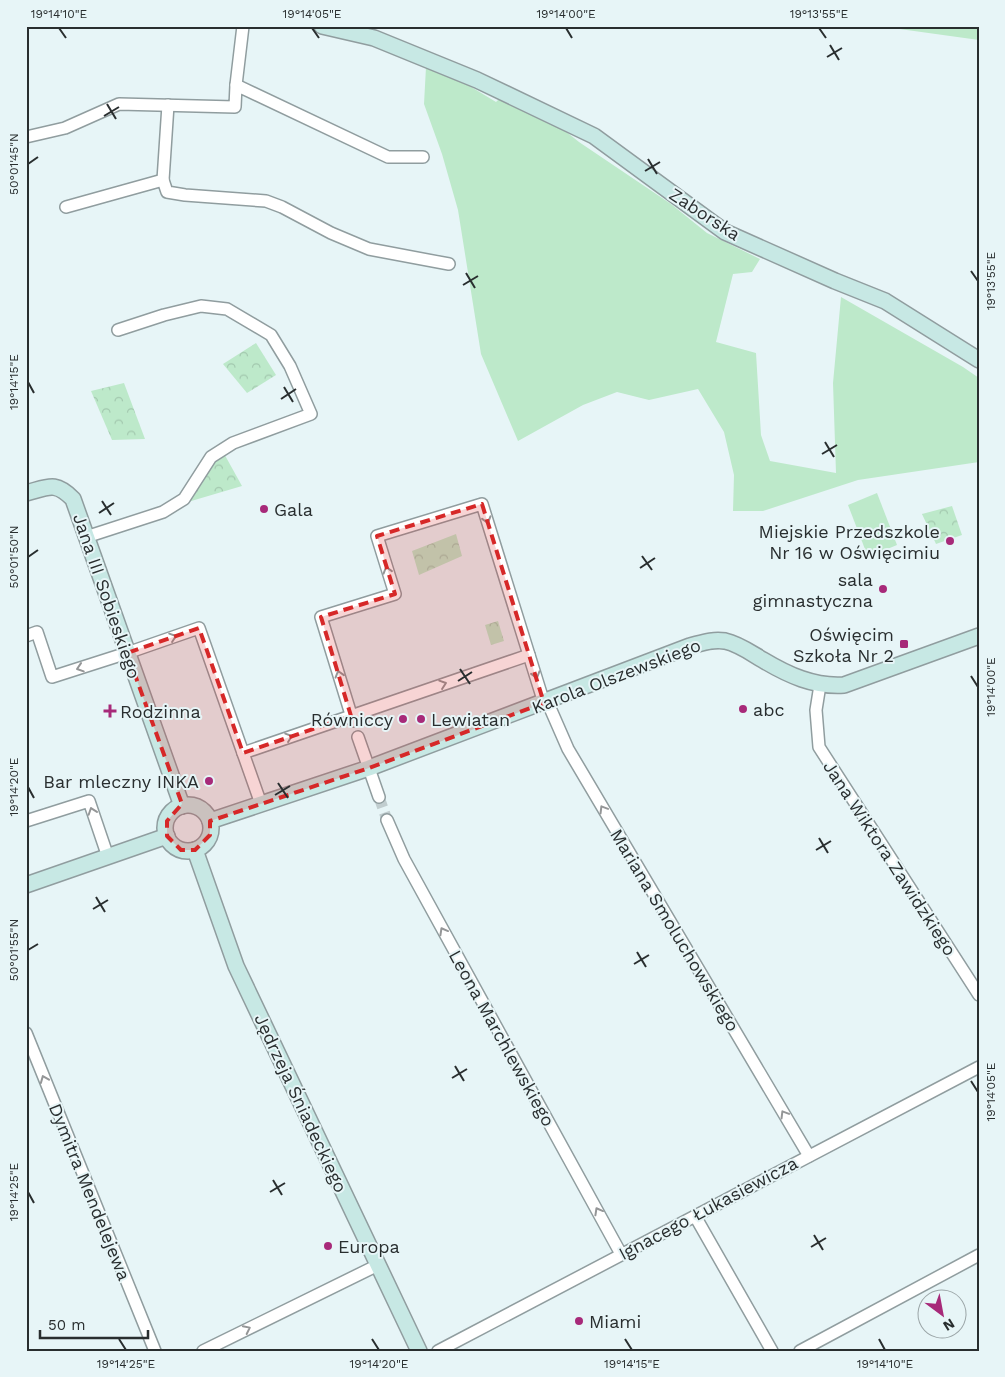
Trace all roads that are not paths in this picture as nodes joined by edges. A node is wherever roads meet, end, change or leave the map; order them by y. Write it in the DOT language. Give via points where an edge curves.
graph roads {
  1 [pos="243,26"];
  2 [pos="322,26"];
  3 [pos="236,85"];
  4 [pos="168,105"];
  5 [pos="26,137"];
  6 [pos="424,157"];
  7 [pos="163,180"];
  8 [pos="66,207"];
  9 [pos="449,264"];
  10 [pos="118,330"];
  11 [pos="979,360"];
  12 [pos="26,494"];
  13 [pos="86,536"];
  14 [pos="26,636"];
  15 [pos="979,636"];
  16 [pos="127,653"];
  17 [pos="529,655"];
  18 [pos="820,685"];
  19 [pos="546,702"];
  20 [pos="352,718"];
  21 [pos="358,737"];
  22 [pos="243,753"];
  23 [pos="368,768"];
  24 [pos="380,797"];
  25 [pos="261,804"];
  26 [pos="182,806"];
  27 [pos="387,820"];
  28 [pos="26,821"];
  29 [pos="210,821"];
  30 [pos="167,836"];
  31 [pos="195,850"];
  32 [pos="108,857"];
  33 [pos="26,884"];
  34 [pos="975,983"];
  35 [pos="979,995"];
  36 [pos="26,1033"];
  37 [pos="29,1050"];
  38 [pos="979,1067"];
  39 [pos="809,1156"];
  40 [pos="695,1216"];
  41 [pos="621,1254"];
  42 [pos="979,1255"];
  43 [pos="378,1265"];
  44 [pos="155,1351"];
  45 [pos="203,1351"];
  46 [pos="419,1351"];
  47 [pos="438,1351"];
  48 [pos="772,1351"];
  49 [pos="800,1351"];
  1 -- 3 [label="street"];
  2 -- 11 [label="street, Zaborska" via="374,38 477,80 594,136 725,232 886,301"];
  3 -- 4 [label="street" via="235,107"];
  3 -- 6 [label="street" via="388,157"];
  4 -- 5 [label="street" via="119,104 64,128"];
  4 -- 7 [label="street"];
  7 -- 8 [label="street"];
  7 -- 9 [label="street" via="167,192 266,201 369,249"];
  10 -- 13 [label="street" via="202,306 227,309 271,336 290,366 311,414 233,444 211,458 184,499 162,512"];
  12 -- 13 [label="street, Jana III Sobieskiego" via="51,486 63,489 73,499"];
  13 -- 16 [label="street, Jana III Sobieskiego"];
  16 -- 14 [label="street, one-way" via="52,677 38,632"];
  15 -- 18 [label="street" via="844,685"];
  16 -- 22 [label="street, one-way" via="199,628"];
  16 -- 26 [label="street, Jana III Sobieskiego"];
  17 -- 19 [label="street, Mariana Smoluchowskiego, one-way"];
  20 -- 17 [label="street, one-way"];
  20 -- 17 [label="street, Mariana Smoluchowskiego, one-way" via="321,616 395,594 376,536 482,504"];
  18 -- 19 [label="street, Karola Olszewskiego" via="784,672 738,645 710,640"];
  18 -- 34 [label="street, Jana Wiktora Zawidzkiego" via="816,710 819,747"];
  19 -- 23 [label="street, Karola Olszewskiego"];
  39 -- 19 [label="street, Mariana Smoluchowskiego, one-way" via="568,750"];
  22 -- 20 [label="street, one-way"];
  21 -- 23 [label="street"];
  22 -- 25 [label="street"];
  23 -- 24 [label="street"];
  23 -- 25 [label="street, Karola Olszewskiego"];
  25 -- 29 [label="street, Karola Olszewskiego"];
  26 -- 29 [label="street" via="197,807"];
  26 -- 30 [label="street" via="167,821"];
  41 -- 27 [label="street, Leona Marchlewskiego, one-way" via="404,860"];
  32 -- 28 [label="street, one-way" via="89,801"];
  29 -- 31 [label="street" via="210,835 202,847"];
  30 -- 31 [label="street" via="175,847"];
  30 -- 32 [label="street"];
  31 -- 43 [label="street, Jędrzeja Śniadeckiego" via="236,966"];
  32 -- 33 [label="street"];
  34 -- 35 [label="street, Jana Wiktora Zawidzkiego"];
  36 -- 37 [label="street, Dymitra Mendelejewa"];
  44 -- 37 [label="street, Dymitra Mendelejewa, one-way"];
  38 -- 39 [label="street, Ignacego Łukasiewicza"];
  39 -- 40 [label="street, Ignacego Łukasiewicza"];
  40 -- 41 [label="street, Ignacego Łukasiewicza"];
  40 -- 48 [label="street"];
  41 -- 47 [label="street, Ignacego Łukasiewicza"];
  42 -- 49 [label="street"];
  45 -- 43 [label="street, one-way"];
  43 -- 46 [label="street, Jędrzeja Śniadeckiego"];
}
